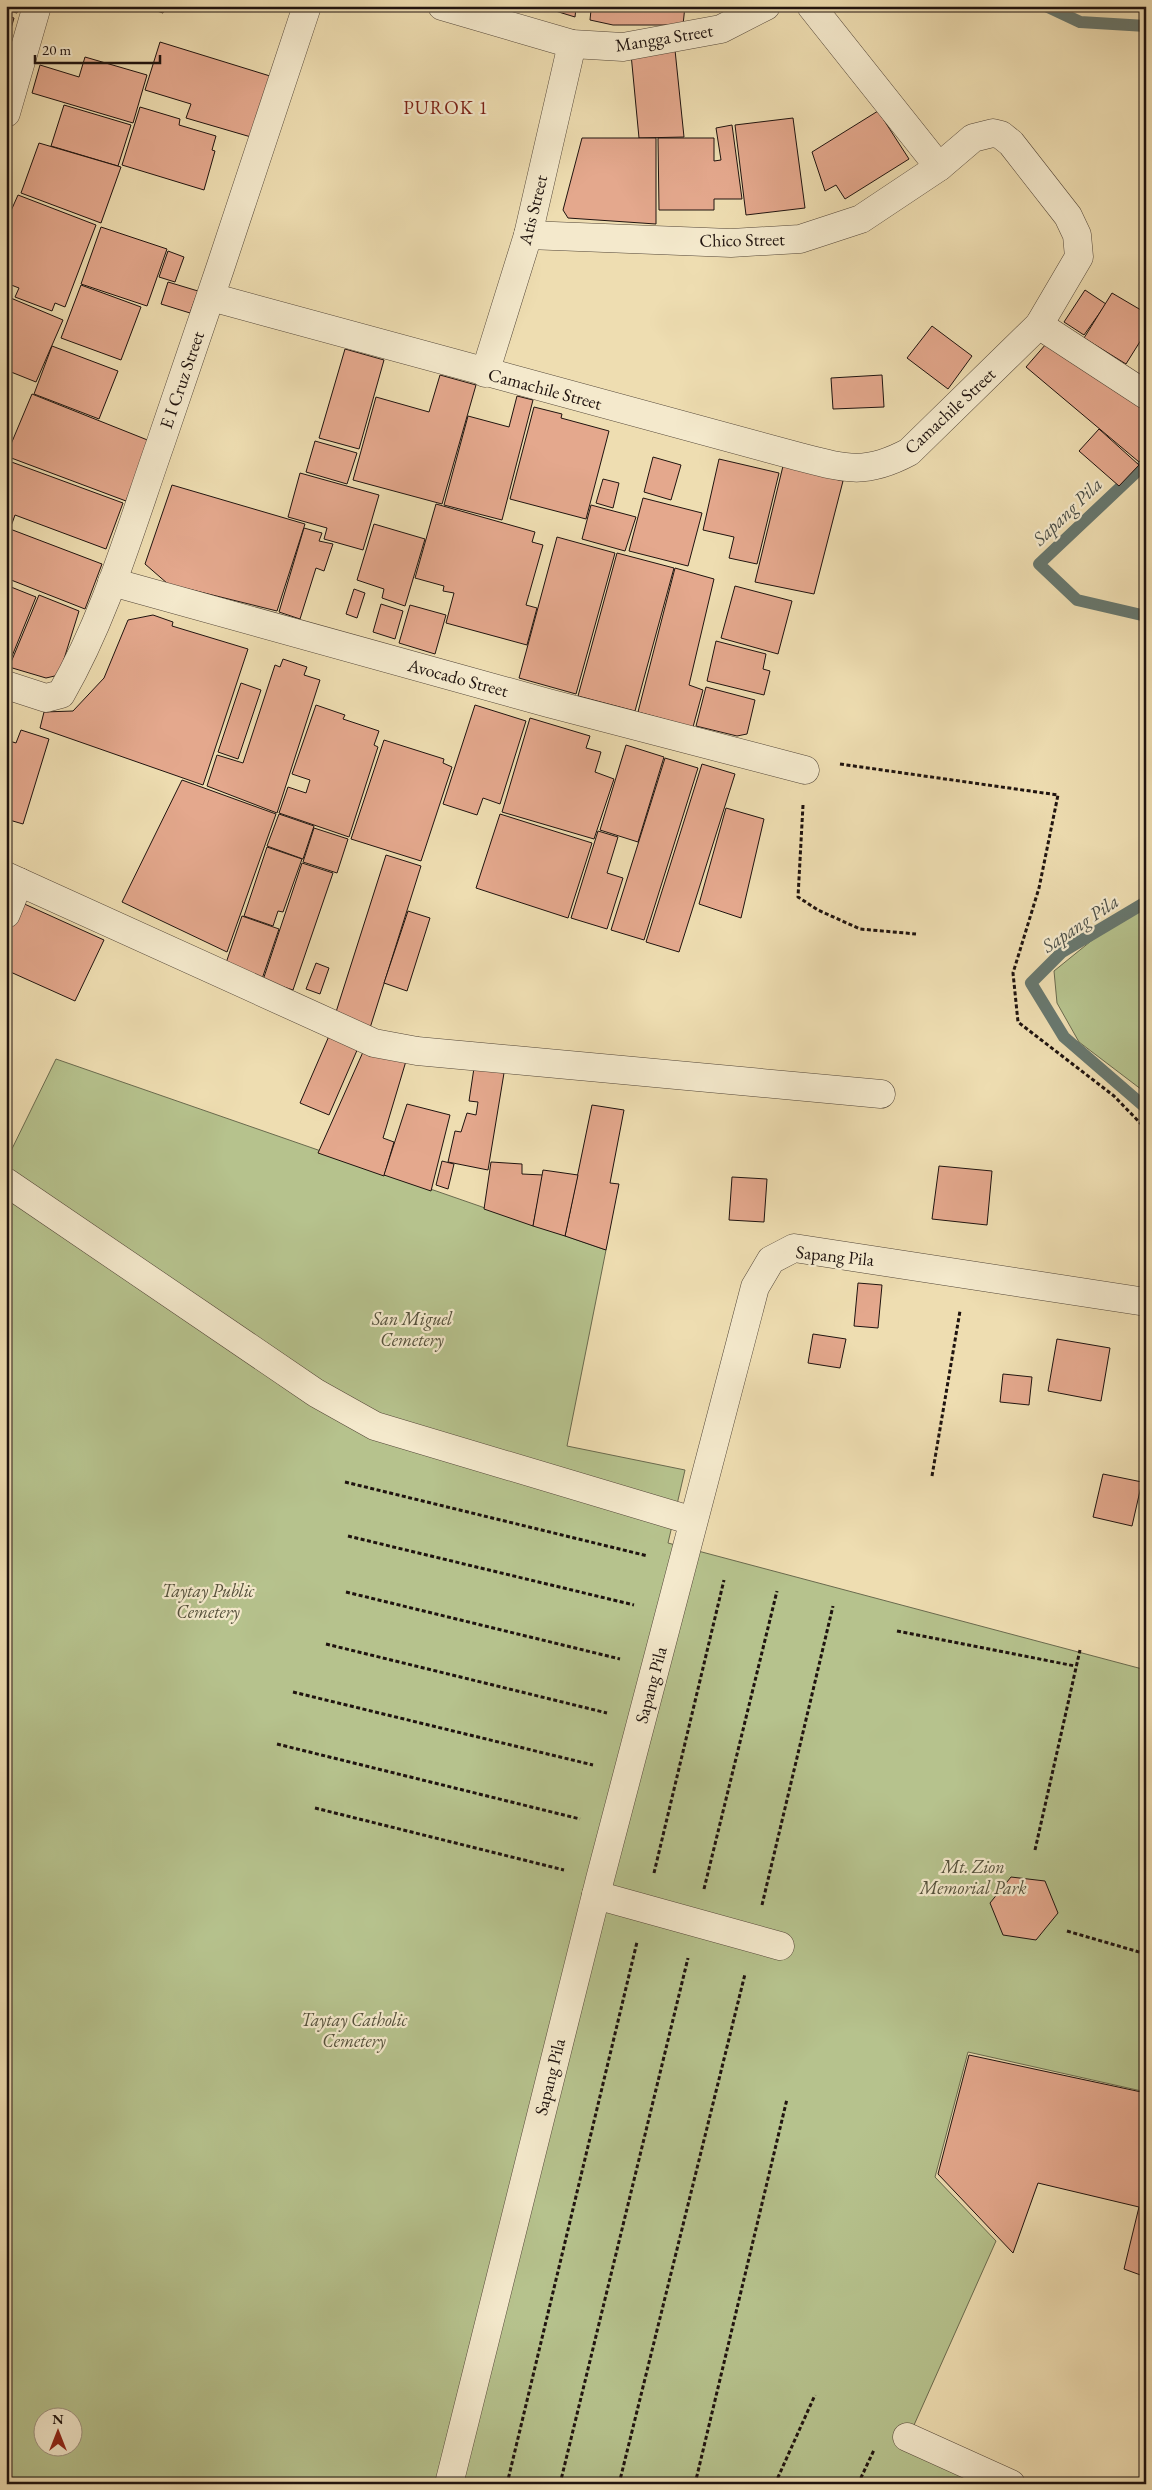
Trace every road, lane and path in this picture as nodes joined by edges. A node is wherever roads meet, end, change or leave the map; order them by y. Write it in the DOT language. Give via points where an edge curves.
graph roads {
  1 [pos="37,6"];
  2 [pos="307,6"];
  3 [pos="442,6"];
  4 [pos="766,6"];
  5 [pos="811,6"];
  6 [pos="572,44"];
  7 [pos="6,113"];
  8 [pos="938,168"];
  9 [pos="528,234"];
  10 [pos="211,297"];
  11 [pos="1039,325"];
  12 [pos="485,373"];
  13 [pos="1146,395"];
  14 [pos="112,582"];
  15 [pos="6,685"];
  16 [pos="805,770"];
  17 [pos="13,879"];
  18 [pos="6,914"];
  19 [pos="916,934"];
  20 [pos="881,1094"];
  21 [pos="1146,1130"];
  22 [pos="6,1182"];
  23 [pos="966,1273"];
  24 [pos="1146,1302"];
  25 [pos="932,1476"];
  26 [pos="345,1482"];
  27 [pos="693,1521"];
  28 [pos="348,1536"];
  29 [pos="682,1564"];
  30 [pos="724,1580"];
  31 [pos="777,1591"];
  32 [pos="346,1592"];
  33 [pos="833,1606"];
  34 [pos="669,1614"];
  35 [pos="898,1631"];
  36 [pos="326,1644"];
  37 [pos="1080,1650"];
  38 [pos="1075,1666"];
  39 [pos="655,1668"];
  40 [pos="293,1692"];
  41 [pos="641,1721"];
  42 [pos="277,1744"];
  43 [pos="628,1773"];
  44 [pos="315,1808"];
  45 [pos="613,1827"];
  46 [pos="1035,1850"];
  47 [pos="598,1887"];
  48 [pos="645,1909"];
  49 [pos="696,1924"];
  50 [pos="1067,1931"];
  51 [pos="754,1939"];
  52 [pos="780,1946"];
  53 [pos="1146,1954"];
  54 [pos="787,2099"];
  55 [pos="815,2395"];
  56 [pos="907,2437"];
  57 [pos="876,2446"];
  58 [pos="448,2484"];
  59 [pos="507,2484"];
  60 [pos="560,2484"];
  61 [pos="619,2484"];
  62 [pos="695,2484"];
  63 [pos="775,2484"];
  64 [pos="858,2484"];
  65 [pos="1011,2484"];
  1 -- 7 [label="street"];
  2 -- 10 [label="street, E I Cruz Street"];
  3 -- 6 [label="street, Mangga Street"];
  4 -- 6 [label="street, Mangga Street" via="721,29 684,37 623,47"];
  5 -- 8 [label="street"];
  6 -- 9 [label="street, Atis Street"];
  8 -- 9 [label="street, Chico Street" via="861,219 800,239 731,243"];
  8 -- 11 [label="street, Camachile Street" via="973,138 983,134 1001,135 1011,143 1068,216 1077,235 1079,257"];
  9 -- 12 [label="street, Atis Street"];
  10 -- 12 [label="street, Camachile Street"];
  10 -- 14 [label="street, E I Cruz Street"];
  11 -- 12 [label="street, Camachile Street" via="909,452 887,464 860,469 800,457"];
  11 -- 13 [label="street"];
  14 -- 15 [label="street, E I Cruz Street" via="61,694 46,698"];
  14 -- 16 [label="street, Avocado Street" via="558,706"];
  16 -- 19 [label="path" via="798,897 860,929"];
  16 -- 21 [label="path" via="827,762 1058,794 1039,888 1013,973 1018,1022 1114,1096"];
  17 -- 18 [label="street"];
  17 -- 20 [label="street" via="374,1043 417,1051"];
  22 -- 27 [label="street" via="316,1393 375,1426"];
  23 -- 24 [label="street, Sapang Pila"];
  23 -- 25 [label="path"];
  23 -- 27 [label="street, Sapang Pila" via="794,1248 771,1260 755,1287"];
  26 -- 29 [label="path"];
  27 -- 29 [label="street, Sapang Pila"];
  28 -- 34 [label="path"];
  29 -- 34 [label="street, Sapang Pila"];
  30 -- 48 [label="path"];
  31 -- 49 [label="path"];
  32 -- 39 [label="path"];
  33 -- 51 [label="path"];
  34 -- 39 [label="street, Sapang Pila"];
  35 -- 38 [label="path"];
  36 -- 41 [label="path"];
  37 -- 38 [label="path"];
  38 -- 46 [label="path"];
  39 -- 41 [label="street, Sapang Pila"];
  40 -- 43 [label="path"];
  41 -- 43 [label="street, Sapang Pila"];
  42 -- 45 [label="path"];
  43 -- 45 [label="street, Sapang Pila"];
  44 -- 47 [label="path"];
  45 -- 47 [label="street, Sapang Pila"];
  47 -- 48 [label="street"];
  47 -- 58 [label="street, Sapang Pila"];
  48 -- 49 [label="street"];
  48 -- 59 [label="path"];
  49 -- 51 [label="street"];
  49 -- 60 [label="path"];
  50 -- 53 [label="path"];
  51 -- 52 [label="street"];
  51 -- 61 [label="path"];
  54 -- 62 [label="path"];
  55 -- 63 [label="path"];
  56 -- 65 [label="street"];
  57 -- 64 [label="path"];
}
